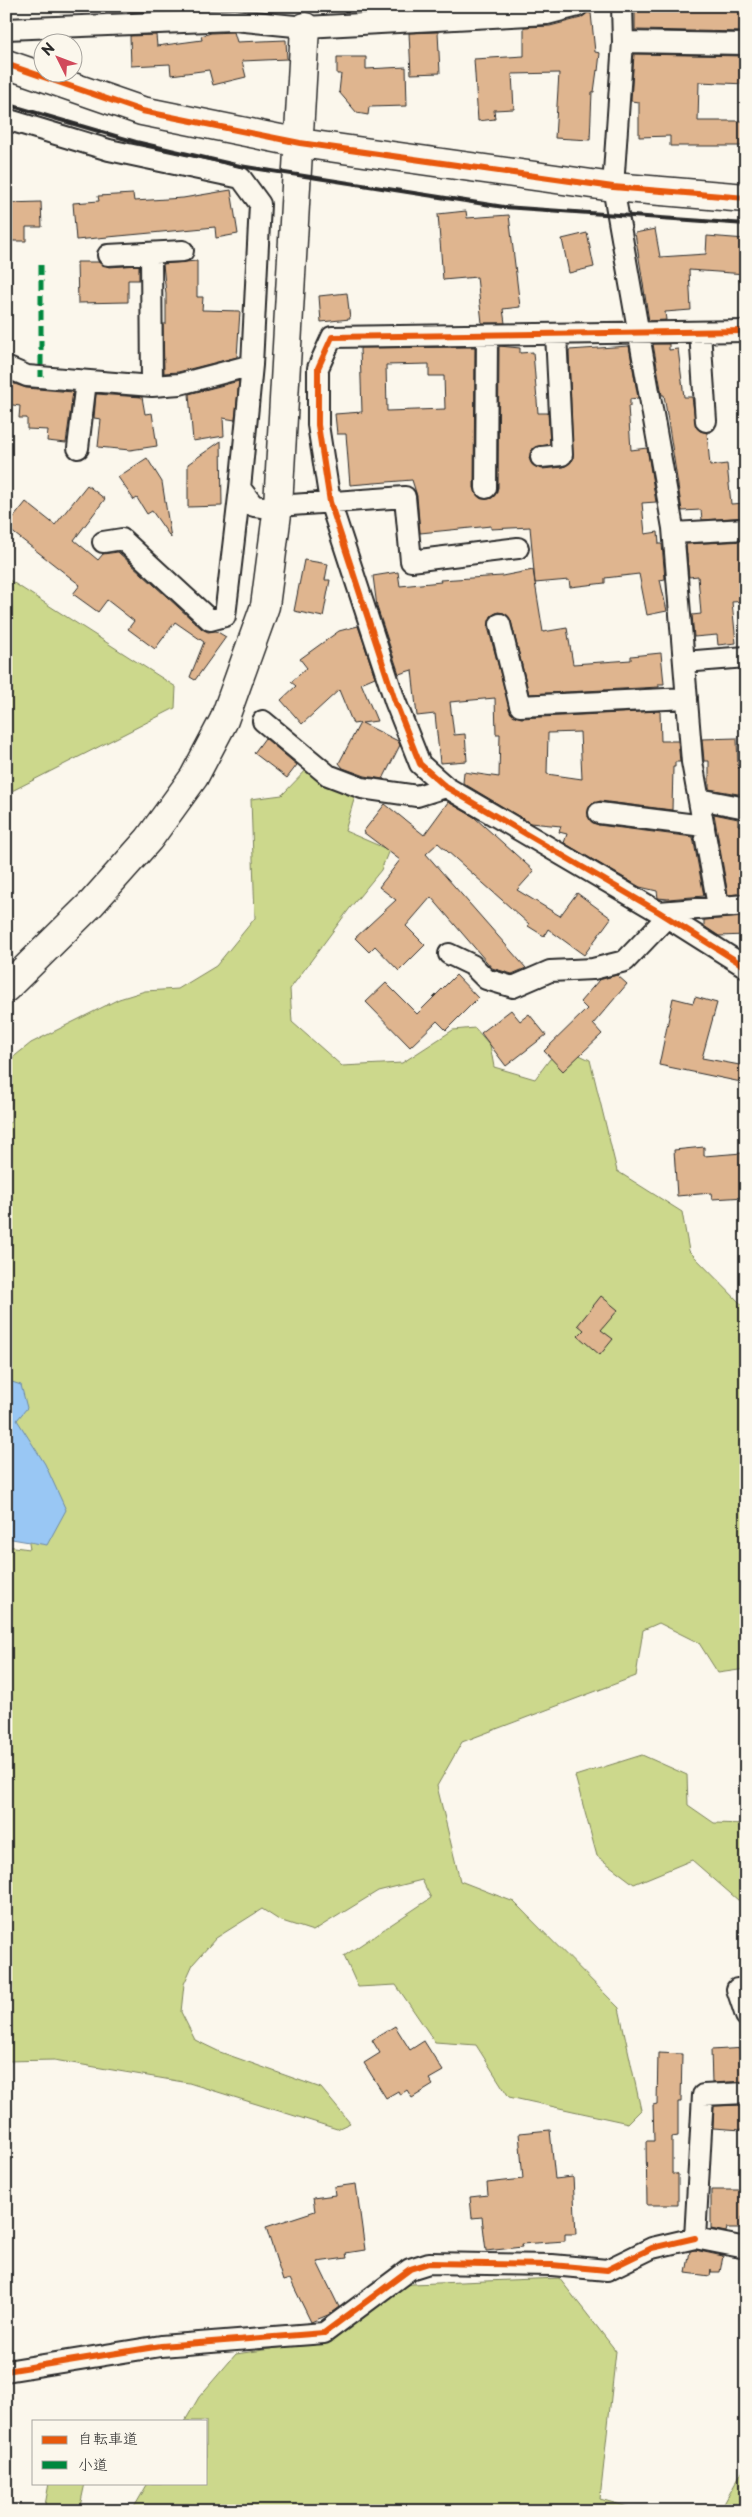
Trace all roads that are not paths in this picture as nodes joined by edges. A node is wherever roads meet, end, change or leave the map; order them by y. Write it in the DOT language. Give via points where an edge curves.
graph roads {
  1 [pos="578,6"];
  2 [pos="622,6"];
  3 [pos="230,13"];
  4 [pos="432,13"];
  5 [pos="304,27"];
  6 [pos="6,29"];
  7 [pos="622,42"];
  8 [pos="746,44"];
  9 [pos="6,64"];
  10 [pos="6,119"];
  11 [pos="300,143"];
  12 [pos="613,188"];
  13 [pos="746,198"];
  14 [pos="183,251"];
  15 [pos="152,253"];
  16 [pos="108,255"];
  17 [pos="746,331"];
  18 [pos="700,332"];
  19 [pos="556,334"];
  20 [pos="638,334"];
  21 [pos="487,335"];
  22 [pos="252,365"];
  23 [pos="6,367"];
  24 [pos="86,381"];
  25 [pos="152,386"];
  26 [pos="706,421"];
  27 [pos="78,448"];
  28 [pos="541,457"];
  29 [pos="240,488"];
  30 [pos="486,488"];
  31 [pos="330,502"];
  32 [pos="278,506"];
  33 [pos="746,529"];
  34 [pos="674,533"];
  35 [pos="102,542"];
  36 [pos="518,548"];
  37 [pos="500,624"];
  38 [pos="746,657"];
  39 [pos="684,662"];
  40 [pos="687,698"];
  41 [pos="263,721"];
  42 [pos="446,787"];
  43 [pos="699,799"];
  44 [pos="746,808"];
  45 [pos="599,813"];
  46 [pos="704,826"];
  47 [pos="746,905"];
  48 [pos="718,906"];
  49 [pos="663,915"];
  50 [pos="449,954"];
  51 [pos="746,967"];
  52 [pos="6,988"];
  53 [pos="746,1990"];
  54 [pos="746,2016"];
  55 [pos="746,2093"];
  56 [pos="695,2238"];
  57 [pos="746,2248"];
  58 [pos="6,2371"];
  1 -- 4 [label="street" via="547,14"];
  2 -- 7 [label="street"];
  3 -- 5 [label="street"];
  3 -- 6 [label="street"];
  4 -- 5 [label="street"];
  5 -- 11 [label="street"];
  7 -- 8 [label="street"];
  7 -- 12 [label="street"];
  9 -- 11 [label="street" via="142,111"];
  10 -- 22 [label="street" via="109,150 241,178 260,204"];
  11 -- 12 [label="street"];
  11 -- 32 [label="street"];
  12 -- 13 [label="street"];
  12 -- 20 [label="street"];
  14 -- 15 [label="street"];
  15 -- 16 [label="street"];
  15 -- 25 [label="street"];
  17 -- 18 [label="street"];
  18 -- 20 [label="street"];
  18 -- 26 [label="street"];
  19 -- 20 [label="street"];
  19 -- 21 [label="street"];
  19 -- 28 [label="street" via="562,455"];
  20 -- 34 [label="street"];
  21 -- 30 [label="street"];
  21 -- 31 [label="street" via="332,337 318,368 318,425"];
  22 -- 25 [label="street" via="180,384"];
  22 -- 29 [label="street"];
  23 -- 24 [label="street" via="27,376"];
  24 -- 25 [label="street"];
  24 -- 27 [label="street"];
  29 -- 32 [label="street" via="254,506"];
  29 -- 35 [label="street" via="225,616 210,620 122,539"];
  31 -- 32 [label="street"];
  31 -- 36 [label="street" via="405,497 411,561"];
  31 -- 42 [label="street" via="395,701 420,764"];
  32 -- 52 [label="street" via="265,606 224,720 194,777 150,839 92,903"];
  33 -- 34 [label="street"];
  34 -- 39 [label="street"];
  37 -- 40 [label="street" via="520,706"];
  38 -- 39 [label="street"];
  39 -- 40 [label="street"];
  40 -- 43 [label="street" via="692,762"];
  41 -- 42 [label="street" via="328,775 362,788 417,796"];
  42 -- 49 [label="street"];
  43 -- 44 [label="street"];
  43 -- 46 [label="street"];
  45 -- 46 [label="street"];
  46 -- 48 [label="street"];
  47 -- 48 [label="street"];
  48 -- 49 [label="street"];
  49 -- 50 [label="street" via="625,961 593,968 550,971 514,987 486,979 472,966"];
  49 -- 51 [label="street"];
  53 -- 54 [label="street" via="737,1989"];
  55 -- 56 [label="street" via="703,2095"];
  56 -- 57 [label="street"];
  56 -- 58 [label="street" via="652,2248 607,2270 430,2263 410,2269 324,2333 161,2346"];
}
